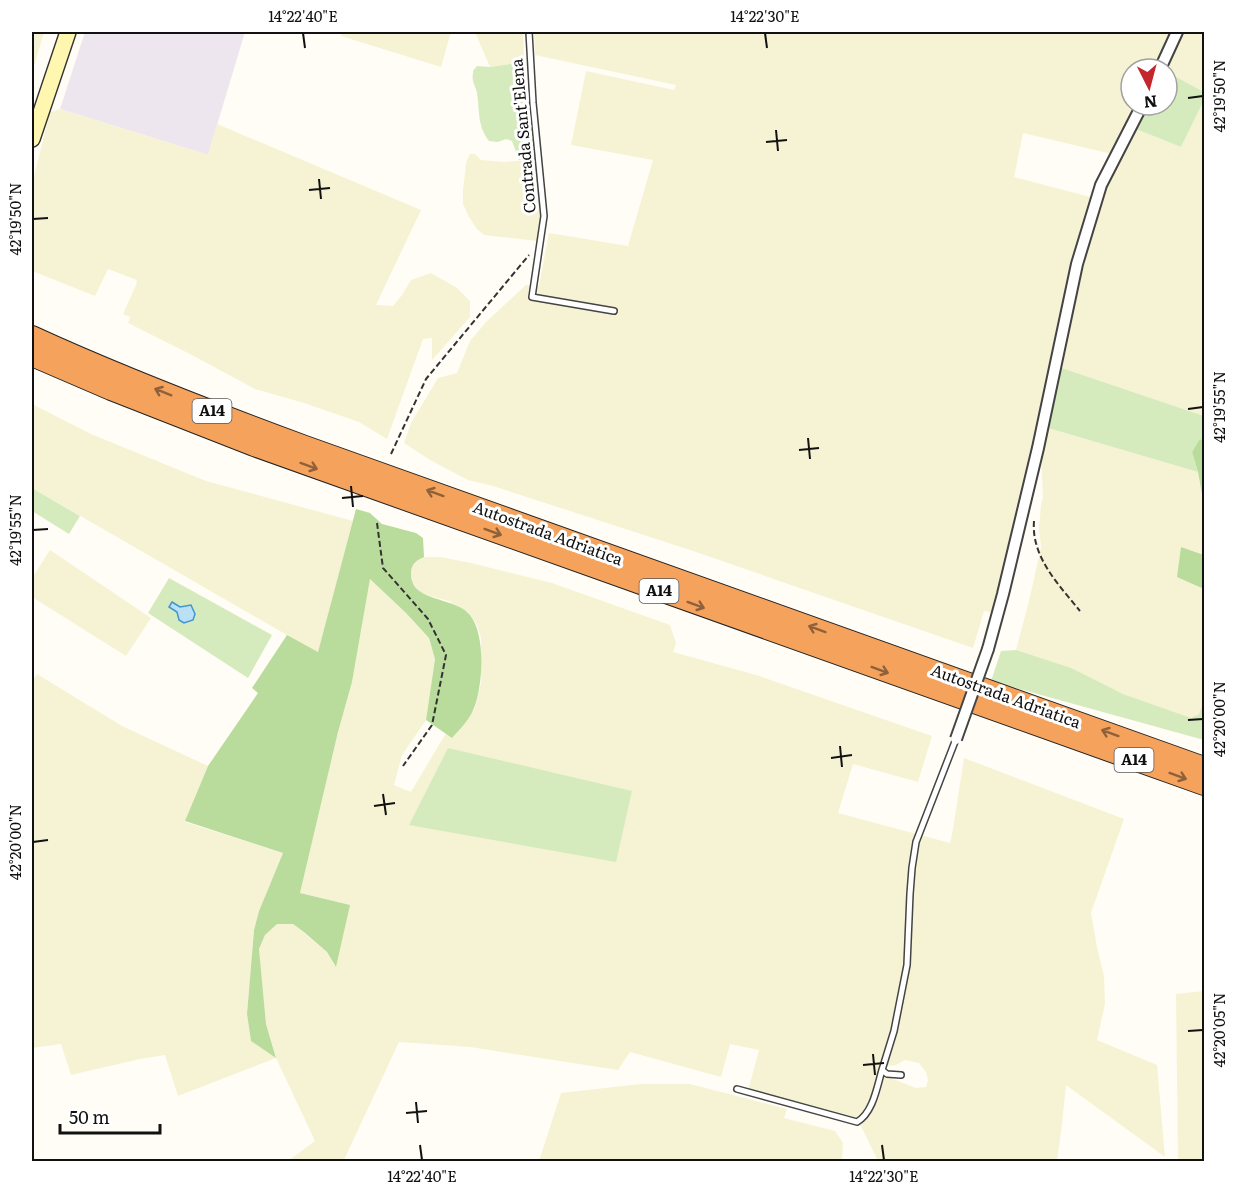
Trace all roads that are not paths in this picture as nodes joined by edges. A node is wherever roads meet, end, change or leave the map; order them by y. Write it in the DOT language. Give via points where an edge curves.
graph roads {
  1 [pos="68,32"];
  2 [pos="529,32"];
  3 [pos="1177,32"];
  4 [pos="1166,57"];
  5 [pos="1136,117"];
  6 [pos="32,139"];
  7 [pos="614,311"];
  8 [pos="32,336"];
  9 [pos="32,356"];
  10 [pos="32,367"];
  11 [pos="62,369"];
  12 [pos="1067,727"];
  13 [pos="956,739"];
  14 [pos="1204,767"];
  15 [pos="1204,785"];
  16 [pos="882,1070"];
  17 [pos="901,1075"];
  18 [pos="737,1089"];
  1 -- 6 [label="main road"];
  2 -- 7 [label="lane, Contrada Sant'Elena" via="544,216 532,297"];
  3 -- 4 [label="street"];
  5 -- 13 [label="street, bridge" via="1101,185 1077,264 1003,594"];
  12 -- 8 [label="highway, Autostrada Adriatica / A14, one-way" via="218,414"];
  9 -- 11 [label="highway, Autostrada Adriatica / A14"];
  10 -- 11 [label="highway" via="40,371"];
  11 -- 12 [label="highway, Autostrada Adriatica / A14, one-way" via="264,450"];
  14 -- 12 [label="highway, Autostrada Adriatica / A14, one-way"];
  12 -- 15 [label="highway, Autostrada Adriatica / A14, one-way"];
  13 -- 16 [label="lane" via="916,843 907,965"];
  16 -- 17 [label="lane"];
  16 -- 18 [label="lane" via="867,1112 857,1122"];
}
